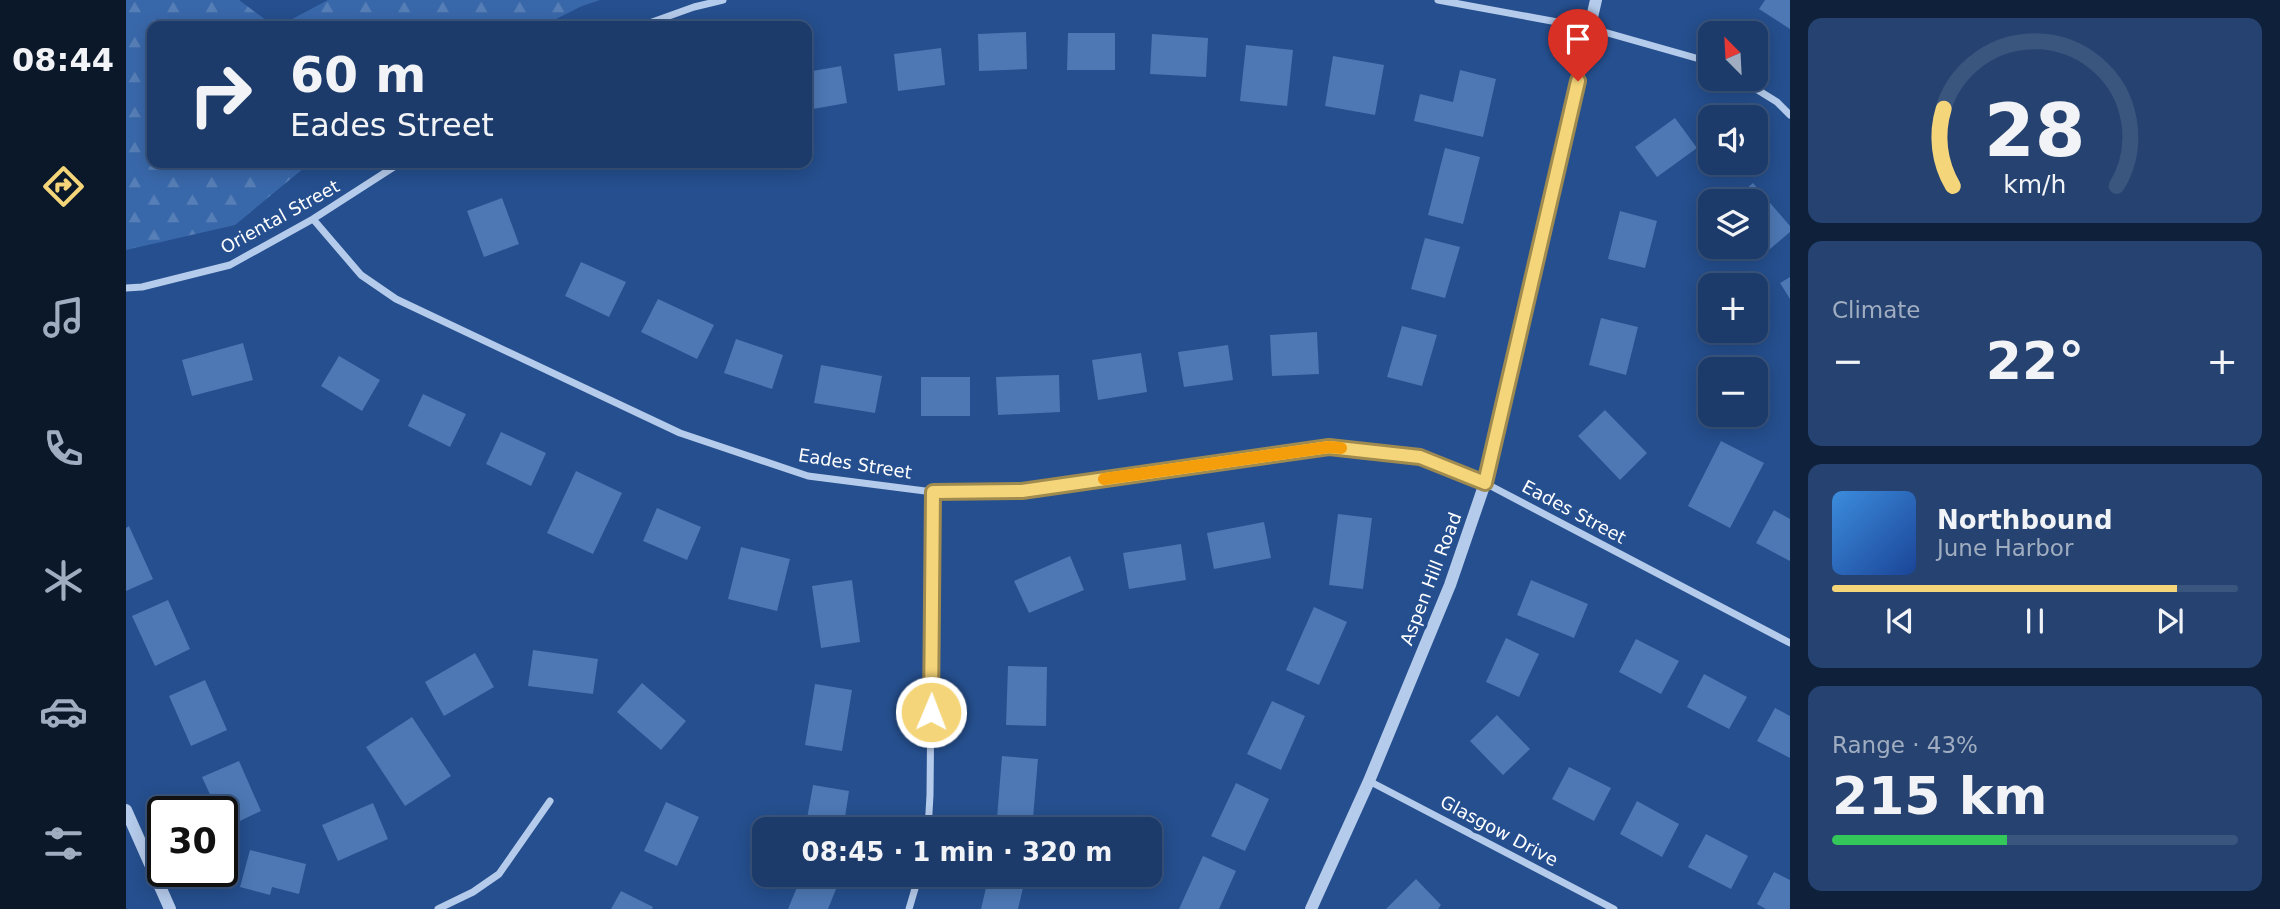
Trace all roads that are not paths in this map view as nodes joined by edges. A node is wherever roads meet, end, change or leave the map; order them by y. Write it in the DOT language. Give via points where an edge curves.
graph roads {
  1 [pos="723,0"];
  2 [pos="1438,0"];
  3 [pos="1596,0"];
  4 [pos="655,21"];
  5 [pos="1590,27"];
  6 [pos="1698,58"];
  7 [pos="1759,91"];
  8 [pos="1790,114"];
  9 [pos="392,168"];
  10 [pos="313,219"];
  11 [pos="126,288"];
  12 [pos="1485,483"];
  13 [pos="933,492"];
  14 [pos="1790,643"];
  15 [pos="1369,781"];
  16 [pos="550,801"];
  17 [pos="126,810"];
  18 [pos="929,817"];
  19 [pos="915,887"];
  20 [pos="170,909"];
  21 [pos="438,909"];
  22 [pos="909,909"];
  23 [pos="1311,909"];
  24 [pos="1614,909"];
  1 -- 4 [label="street"];
  2 -- 5 [label="street"];
  3 -- 5 [label="street, Aspen Hill Road"];
  5 -- 6 [label="street"];
  5 -- 12 [label="street, Aspen Hill Road"];
  7 -- 8 [label="street"];
  9 -- 10 [label="street, Oriental Street"];
  10 -- 11 [label="street, Oriental Street" via="230,265"];
  10 -- 13 [label="street, Eades Street" via="361,275 396,299 680,433 808,476"];
  12 -- 13 [label="street, Eades Street" via="1420,457 1329,447 1022,491"];
  12 -- 14 [label="street, Eades Street"];
  12 -- 15 [label="street, Aspen Hill Road" via="1450,585"];
  13 -- 18 [label="street"];
  15 -- 23 [label="street, Aspen Hill Road"];
  15 -- 24 [label="street, Glasgow Drive"];
  16 -- 21 [label="street" via="499,874"];
  17 -- 20 [label="street"];
  19 -- 22 [label="street"];
}
